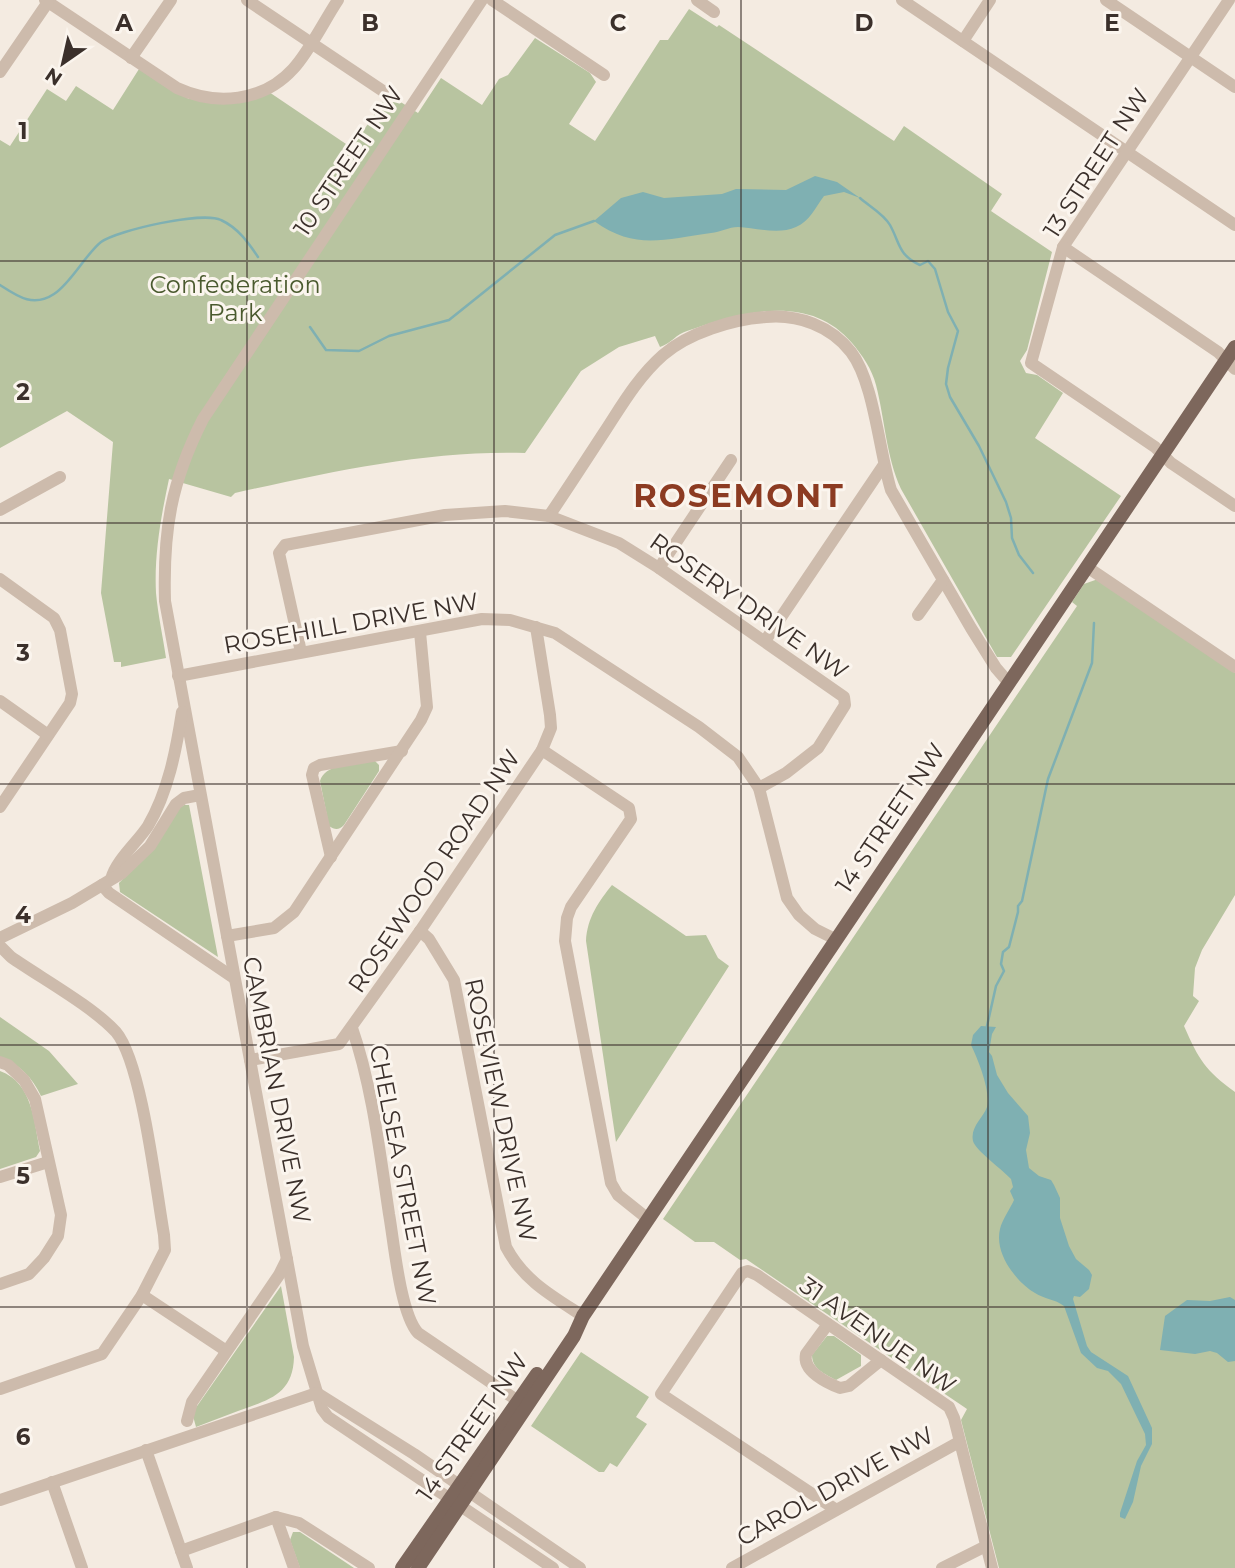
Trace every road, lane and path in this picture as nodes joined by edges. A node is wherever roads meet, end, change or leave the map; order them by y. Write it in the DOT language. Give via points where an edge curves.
graph roads {
  1 [pos="171,0"];
  2 [pos="247,0"];
  3 [pos="338,0"];
  4 [pos="482,0"];
  5 [pos="492,0"];
  6 [pos="516,0"];
  7 [pos="697,0"];
  8 [pos="902,0"];
  9 [pos="990,0"];
  10 [pos="1106,0"];
  11 [pos="1229,0"];
  12 [pos="46,1"];
  13 [pos="508,11"];
  14 [pos="714,12"];
  15 [pos="962,41"];
  16 [pos="310,43"];
  17 [pos="1191,57"];
  18 [pos="131,58"];
  19 [pos="0,72"];
  20 [pos="604,75"];
  21 [pos="1235,87"];
  22 [pos="383,91"];
  23 [pos="1127,152"];
  24 [pos="1235,225"];
  25 [pos="1063,247"];
  26 [pos="1235,347"];
  27 [pos="1231,364"];
  28 [pos="1163,455"];
  29 [pos="731,460"];
  30 [pos="883,466"];
  31 [pos="61,477"];
  32 [pos="1235,506"];
  33 [pos="0,510"];
  34 [pos="549,516"];
  35 [pos="1087,567"];
  36 [pos="659,568"];
  37 [pos="0,579"];
  38 [pos="943,580"];
  39 [pos="918,615"];
  40 [pos="536,627"];
  41 [pos="421,632"];
  42 [pos="765,641"];
  43 [pos="301,652"];
  44 [pos="1235,667"];
  45 [pos="178,676"];
  46 [pos="1009,683"];
  47 [pos="0,701"];
  48 [pos="183,702"];
  49 [pos="48,734"];
  50 [pos="542,750"];
  51 [pos="402,751"];
  52 [pos="759,788"];
  53 [pos="200,795"];
  54 [pos="0,807"];
  55 [pos="331,858"];
  56 [pos="106,882"];
  57 [pos="19,929"];
  58 [pos="420,931"];
  59 [pos="227,936"];
  60 [pos="0,938"];
  61 [pos="835,939"];
  62 [pos="0,946"];
  63 [pos="9,957"];
  64 [pos="234,978"];
  65 [pos="352,1028"];
  66 [pos="250,1060"];
  67 [pos="0,1062"];
  68 [pos="48,1162"];
  69 [pos="0,1177"];
  70 [pos="648,1219"];
  71 [pos="287,1259"];
  72 [pos="0,1284"];
  73 [pos="142,1296"];
  74 [pos="583,1316"];
  75 [pos="828,1324"];
  76 [pos="225,1350"];
  77 [pos="881,1360"];
  78 [pos="0,1389"];
  79 [pos="317,1393"];
  80 [pos="518,1401"];
  81 [pos="187,1421"];
  82 [pos="959,1442"];
  83 [pos="146,1450"];
  84 [pos="52,1482"];
  85 [pos="464,1488"];
  86 [pos="0,1500"];
  87 [pos="455,1501"];
  88 [pos="835,1509"];
  89 [pos="276,1517"];
  90 [pos="986,1546"];
  91 [pos="181,1551"];
  92 [pos="82,1568"];
  93 [pos="187,1568"];
  94 [pos="294,1568"];
  95 [pos="369,1568"];
  96 [pos="402,1568"];
  97 [pos="418,1568"];
  98 [pos="553,1568"];
  99 [pos="580,1568"];
  100 [pos="732,1568"];
  101 [pos="942,1568"];
  102 [pos="992,1568"];
  1 -- 18 [label="street"];
  2 -- 16 [label="street"];
  3 -- 16 [label="street"];
  4 -- 45 [label="street, 10 STREET NW" via="214,401 190,446 172,496 165,555 165,601"];
  5 -- 13 [label="street"];
  6 -- 13 [label="street"];
  7 -- 14 [label="street"];
  8 -- 15 [label="street"];
  9 -- 15 [label="street"];
  10 -- 17 [label="street"];
  11 -- 17 [label="street, 13 STREET NW"];
  12 -- 18 [label="street"];
  12 -- 19 [label="street"];
  13 -- 20 [label="street"];
  15 -- 23 [label="street"];
  16 -- 18 [label="street" via="293,69 275,85 227,99 187,92"];
  16 -- 22 [label="street"];
  17 -- 21 [label="street"];
  17 -- 23 [label="street, 13 STREET NW"];
  23 -- 24 [label="street"];
  23 -- 25 [label="street, 13 STREET NW"];
  25 -- 27 [label="street"];
  25 -- 28 [label="street, 13 STREET NW" via="1031,363"];
  26 -- 27 [label="main road, 14 STREET NW"];
  27 -- 28 [label="main road, 14 STREET NW"];
  28 -- 32 [label="street"];
  28 -- 35 [label="main road, 14 STREET NW"];
  29 -- 36 [label="street"];
  30 -- 34 [label="street" via="867,386 852,353 832,334 806,320 752,318 699,334 665,353 648,369"];
  30 -- 38 [label="street" via="891,490"];
  30 -- 42 [label="street"];
  31 -- 33 [label="street"];
  34 -- 36 [label="street, ROSERY DRIVE NW" via="619,543"];
  34 -- 43 [label="street, ROSERY DRIVE NW" via="505,511 445,515 285,545 279,553"];
  35 -- 44 [label="street"];
  35 -- 46 [label="main road, 14 STREET NW"];
  36 -- 42 [label="street, ROSERY DRIVE NW"];
  37 -- 49 [label="street" via="54,618 60,631 72,694"];
  38 -- 39 [label="street"];
  38 -- 46 [label="street"];
  40 -- 41 [label="street, ROSEHILL DRIVE NW" via="482,619"];
  40 -- 50 [label="street, ROSEWOOD ROAD NW" via="551,715"];
  40 -- 52 [label="street, ROSEHILL DRIVE NW" via="570,642 699,727 737,757"];
  41 -- 43 [label="street, ROSEHILL DRIVE NW"];
  41 -- 51 [label="street" via="427,707"];
  42 -- 52 [label="street, ROSERY DRIVE NW" via="844,697 845,705 818,747"];
  43 -- 45 [label="street, ROSEHILL DRIVE NW"];
  45 -- 48 [label="street, 10 STREET NW"];
  46 -- 61 [label="main road, 14 STREET NW"];
  47 -- 49 [label="street"];
  48 -- 53 [label="street, 10 STREET NW"];
  48 -- 56 [label="street, 10 STREET NW" via="164,793 146,828"];
  49 -- 54 [label="street"];
  50 -- 58 [label="street, ROSEWOOD ROAD NW"];
  50 -- 70 [label="street" via="629,808 631,814 571,907 565,941 611,1183 618,1195"];
  51 -- 55 [label="street"];
  51 -- 55 [label="street" via="314,768"];
  52 -- 61 [label="street, ROSEHILL DRIVE NW" via="787,898 807,922"];
  53 -- 56 [label="street" via="176,804 150,846"];
  53 -- 59 [label="street, CAMBRIAN DRIVE NW"];
  55 -- 59 [label="street" via="282,923 266,931"];
  56 -- 57 [label="street"];
  56 -- 64 [label="street" via="112,895"];
  57 -- 60 [label="street"];
  57 -- 63 [label="street"];
  58 -- 65 [label="street, ROSEWOOD ROAD NW"];
  58 -- 74 [label="street, ROSEVIEW DRIVE NW" via="454,980 506,1247 528,1279"];
  59 -- 64 [label="street, CAMBRIAN DRIVE NW"];
  61 -- 70 [label="main road, 14 STREET NW"];
  62 -- 63 [label="street"];
  63 -- 73 [label="street" via="103,1020 129,1054 165,1250"];
  64 -- 66 [label="street, CAMBRIAN DRIVE NW"];
  65 -- 66 [label="street, ROSEWOOD ROAD NW" via="339,1044"];
  65 -- 80 [label="street, CHELSEA STREET NW" via="411,1323 418,1334"];
  66 -- 71 [label="street, CAMBRIAN DRIVE NW"];
  67 -- 68 [label="street" via="24,1080 35,1099"];
  68 -- 69 [label="street"];
  68 -- 72 [label="street" via="61,1214 58,1236 29,1274"];
  70 -- 74 [label="main road, 14 STREET NW"];
  71 -- 76 [label="street"];
  71 -- 79 [label="street, CAMBRIAN DRIVE NW"];
  73 -- 76 [label="street"];
  73 -- 78 [label="street" via="102,1354"];
  74 -- 80 [label="main road, 14 STREET NW"];
  74 -- 85 [label="main road, 14 STREET NW" via="574,1336"];
  75 -- 77 [label="street, 31 AVENUE NW"];
  75 -- 77 [label="street" via="804,1359 823,1380 840,1388 849,1386"];
  75 -- 88 [label="street, 31 AVENUE NW" via="757,1275 742,1273 661,1394"];
  76 -- 81 [label="street" via="192,1402"];
  77 -- 82 [label="street, 31 AVENUE NW" via="949,1407"];
  79 -- 83 [label="street"];
  79 -- 85 [label="street"];
  79 -- 87 [label="street, CAMBRIAN DRIVE NW" via="328,1417"];
  80 -- 85 [label="main road, 14 STREET NW"];
  82 -- 88 [label="street, CAROL DRIVE NW"];
  82 -- 90 [label="street, 31 AVENUE NW"];
  83 -- 84 [label="street"];
  83 -- 91 [label="street"];
  84 -- 86 [label="street"];
  84 -- 92 [label="street"];
  85 -- 87 [label="main road, 14 STREET NW"];
  85 -- 99 [label="street"];
  87 -- 96 [label="main road, 14 STREET NW"];
  87 -- 97 [label="main road, 14 STREET NW"];
  87 -- 98 [label="street, CAMBRIAN DRIVE NW"];
  88 -- 100 [label="street, CAROL DRIVE NW"];
  89 -- 91 [label="street"];
  89 -- 94 [label="street"];
  89 -- 95 [label="street" via="299,1523"];
  90 -- 101 [label="street"];
  90 -- 102 [label="street, 31 AVENUE NW"];
  91 -- 93 [label="street"];
}
